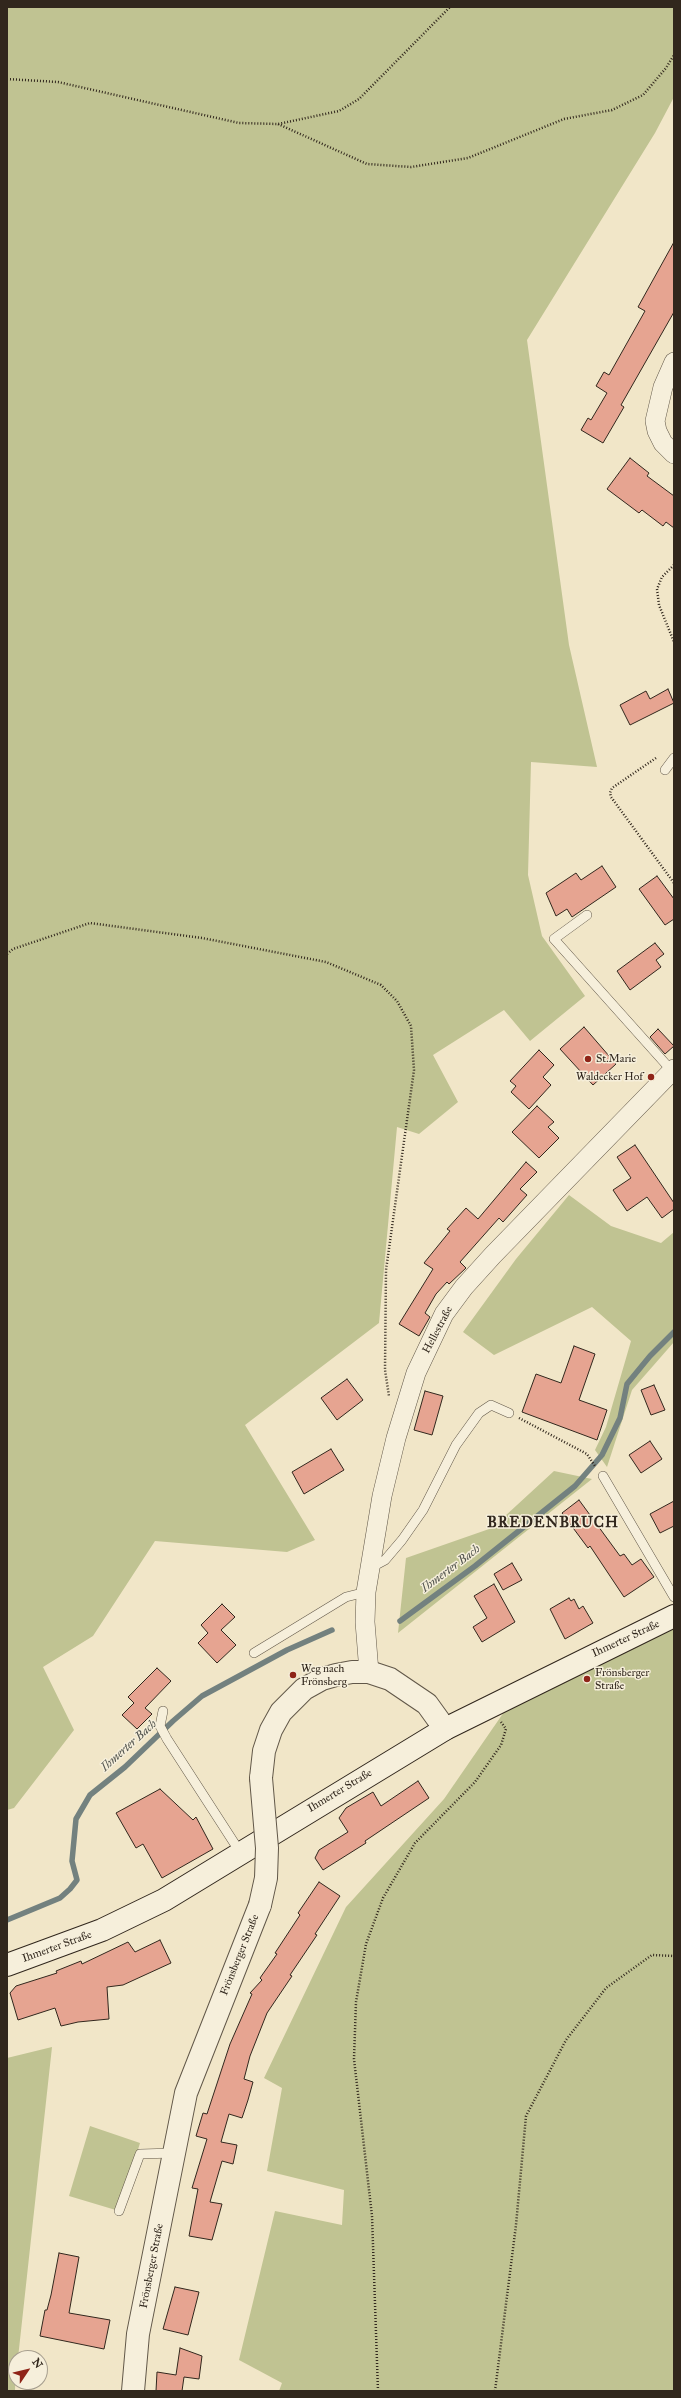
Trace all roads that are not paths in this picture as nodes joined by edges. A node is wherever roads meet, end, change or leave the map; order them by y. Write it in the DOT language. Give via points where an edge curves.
graph roads {
  1 [pos="674,362"];
  2 [pos="674,454"];
  3 [pos="674,758"];
  4 [pos="665,770"];
  5 [pos="587,915"];
  6 [pos="673,1070"];
  7 [pos="509,1413"];
  8 [pos="603,1476"];
  9 [pos="370,1568"];
  10 [pos="366,1592"];
  11 [pos="674,1597"];
  12 [pos="674,1616"];
  13 [pos="254,1653"];
  14 [pos="369,1672"];
  15 [pos="163,1711"];
  16 [pos="445,1729"];
  17 [pos="240,1852"];
  18 [pos="7,1965"];
  19 [pos="174,2154"];
  20 [pos="119,2211"];
  21 [pos="133,2391"];
  1 -- 2 [label="street" via="663,387 655,421 663,443"];
  3 -- 4 [label="lane"];
  5 -- 6 [label="lane" via="554,939"];
  6 -- 9 [label="street, Hellestraße" via="493,1255 444,1314 416,1373 396,1438 382,1496"];
  7 -- 9 [label="lane" via="491,1405 479,1412 456,1445 423,1510 386,1560"];
  8 -- 11 [label="lane"];
  9 -- 10 [label="street, Hellestraße"];
  10 -- 13 [label="lane" via="346,1597"];
  10 -- 14 [label="street, Hellestraße" via="365,1622"];
  12 -- 16 [label="street, Ihmerter Straße"];
  14 -- 16 [label="street, Frönsberger Straße" via="390,1678 408,1689 427,1704"];
  14 -- 19 [label="street, Frönsberger Straße, bridge" via="352,1672 322,1679 291,1700 271,1730 264,1751 261,1778 267,1848 266,1878 260,1905 186,2093"];
  15 -- 17 [label="lane" via="160,1726 167,1739"];
  16 -- 17 [label="street, Ihmerter Straße"];
  17 -- 18 [label="street, Ihmerter Straße" via="164,1900 116,1924"];
  19 -- 20 [label="lane" via="140,2154"];
  19 -- 21 [label="street, Frönsberger Straße" via="138,2334"];
}
